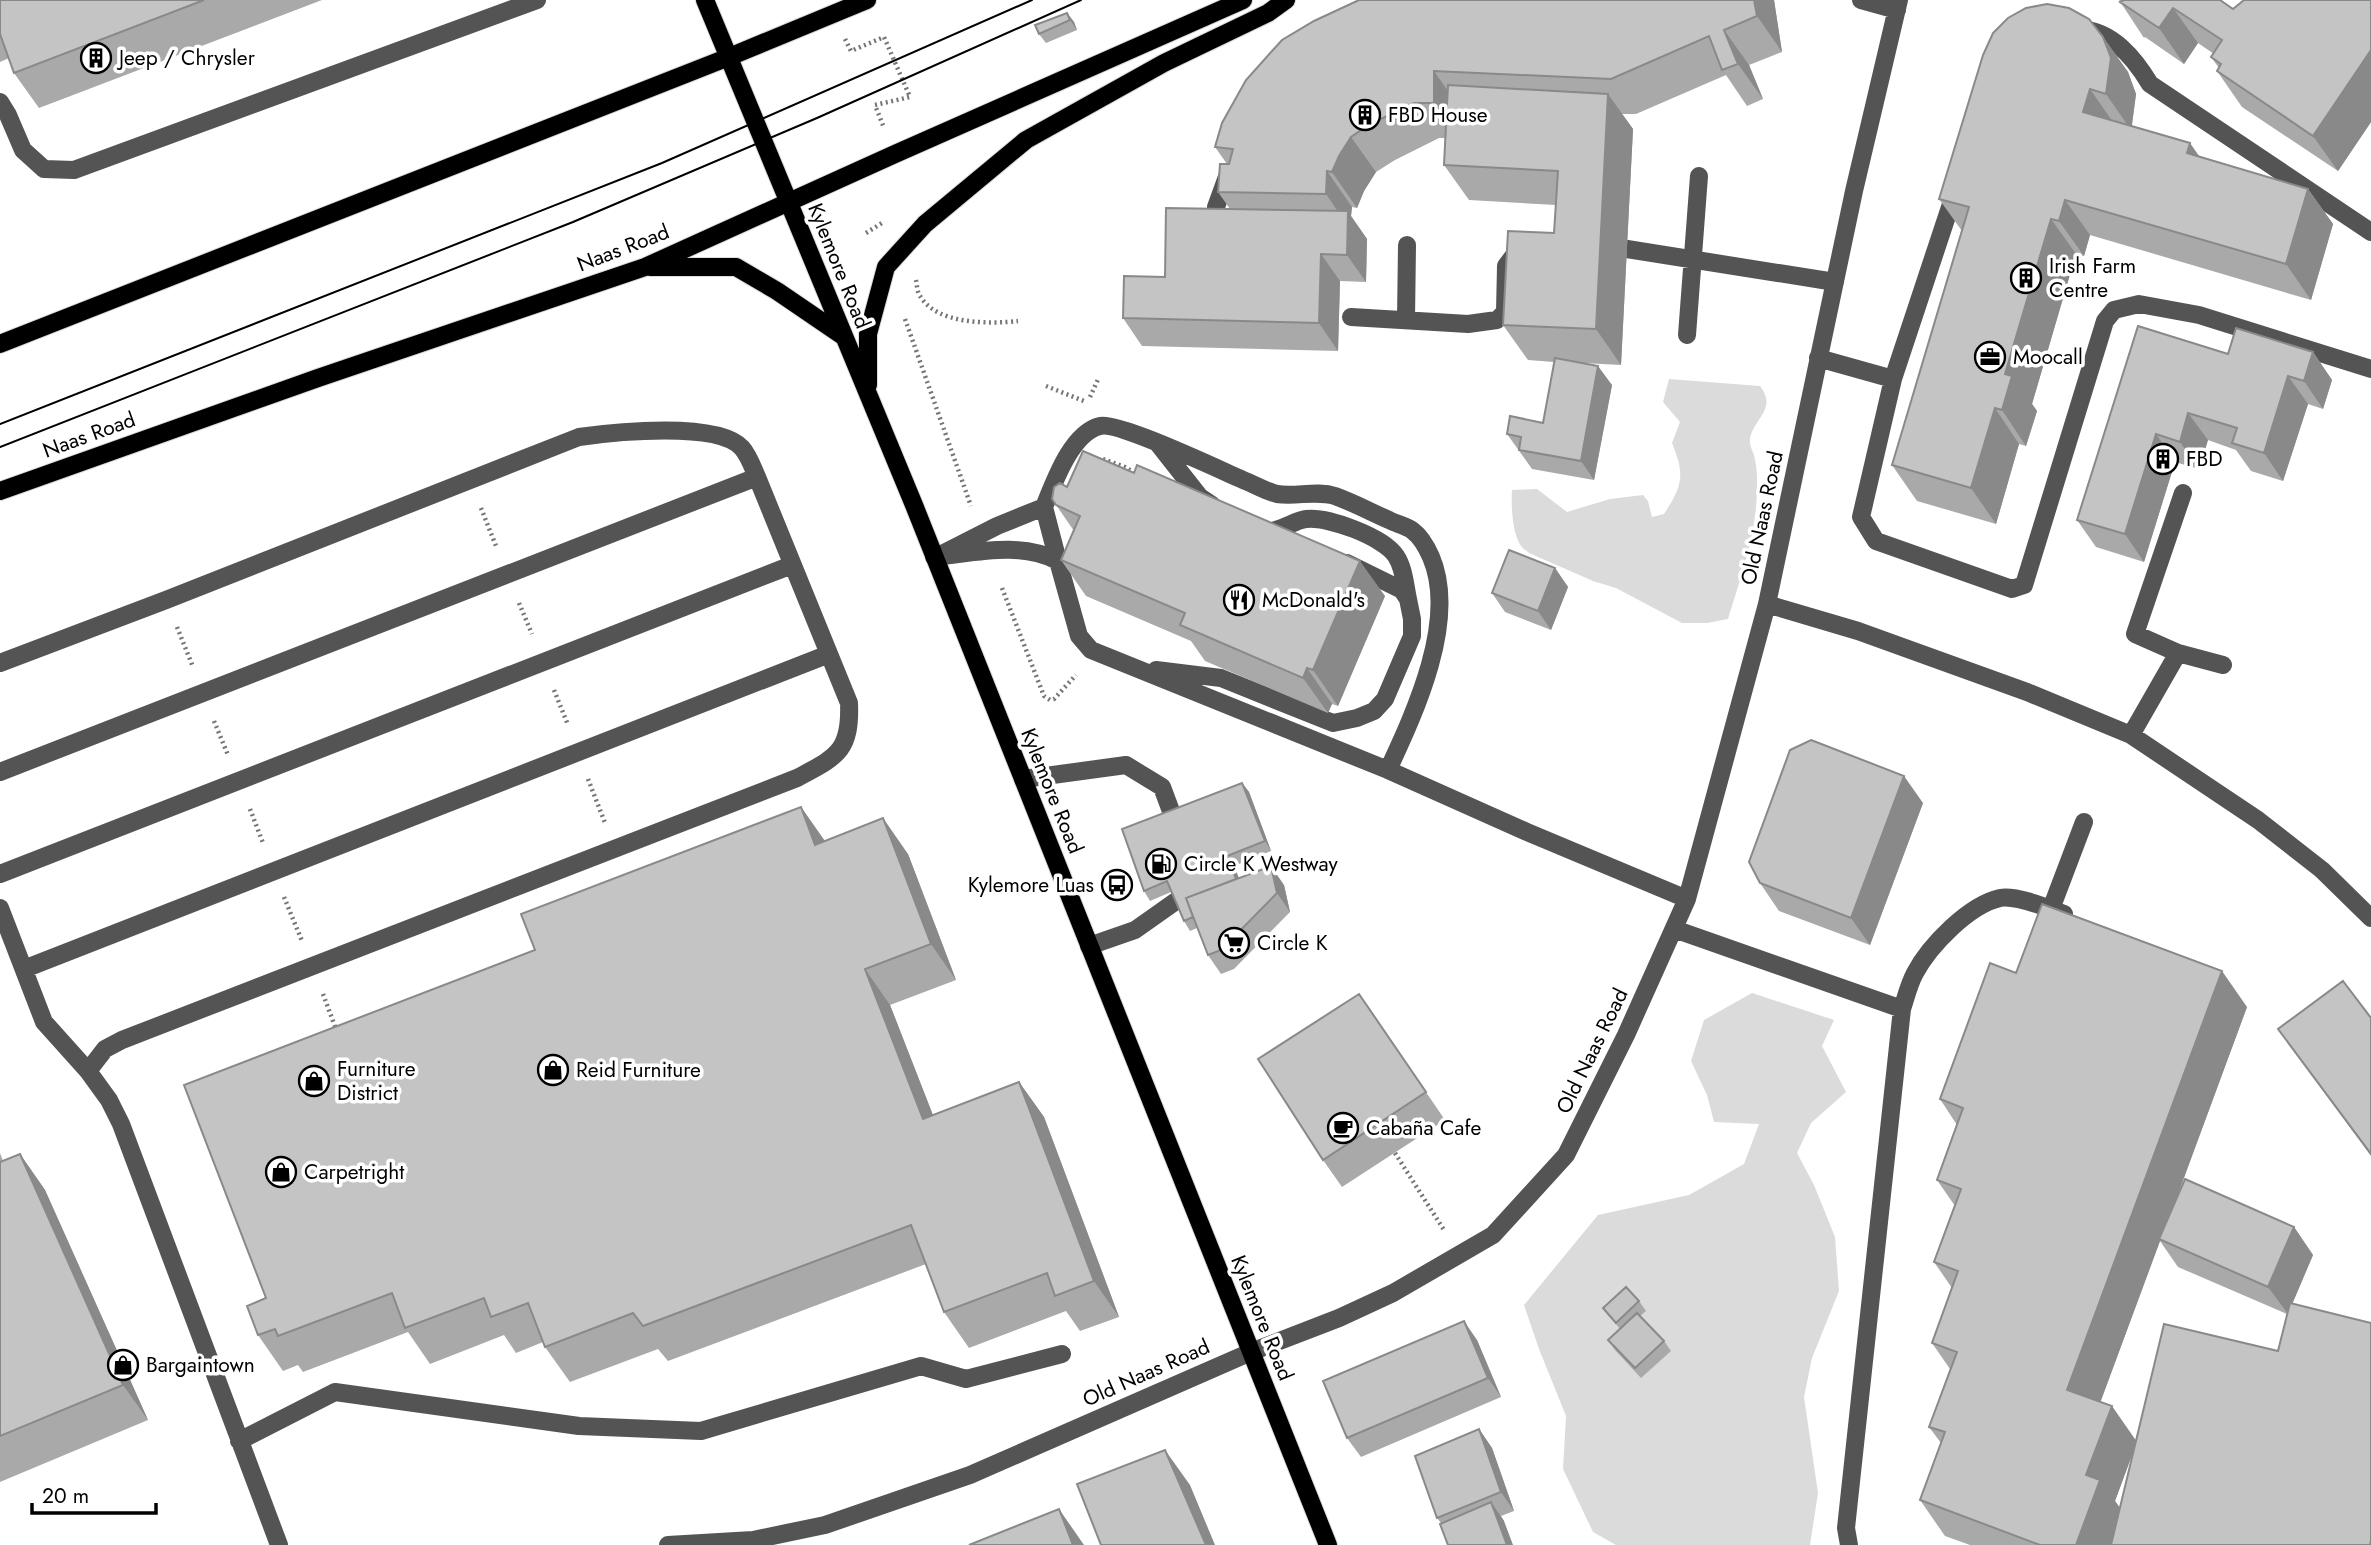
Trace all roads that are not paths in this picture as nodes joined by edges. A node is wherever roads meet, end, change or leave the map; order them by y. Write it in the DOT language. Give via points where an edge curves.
graph roads {
  1 [pos="537,0"];
  2 [pos="705,0"];
  3 [pos="867,0"];
  4 [pos="1243,0"];
  5 [pos="1286,0"];
  6 [pos="1861,0"];
  7 [pos="1898,5"];
  8 [pos="2058,29"];
  9 [pos="729,57"];
  10 [pos="0,102"];
  11 [pos="1233,161"];
  12 [pos="1699,176"];
  13 [pos="1958,182"];
  14 [pos="789,202"];
  15 [pos="1216,207"];
  16 [pos="2371,232"];
  17 [pos="1407,245"];
  18 [pos="1544,246"];
  19 [pos="1627,249"];
  20 [pos="1693,259"];
  21 [pos="645,267"];
  22 [pos="1835,282"];
  23 [pos="1351,317"];
  24 [pos="1406,320"];
  25 [pos="1687,335"];
  26 [pos="844,336"];
  27 [pos="0,344"];
  28 [pos="1818,358"];
  29 [pos="2371,369"];
  30 [pos="1893,379"];
  31 [pos="868,394"];
  32 [pos="1157,443"];
  33 [pos="757,477"];
  34 [pos="0,491"];
  35 [pos="2183,493"];
  36 [pos="1044,507"];
  37 [pos="1230,512"];
  38 [pos="1298,540"];
  39 [pos="1332,556"];
  40 [pos="934,557"];
  41 [pos="1058,561"];
  42 [pos="792,565"];
  43 [pos="1408,599"];
  44 [pos="1768,604"];
  45 [pos="2178,653"];
  46 [pos="829,654"];
  47 [pos="0,663"];
  48 [pos="2223,665"];
  49 [pos="1133,667"];
  50 [pos="2131,735"];
  51 [pos="1388,770"];
  52 [pos="0,772"];
  53 [pos="1023,779"];
  54 [pos="2084,822"];
  55 [pos="0,874"];
  56 [pos="1687,899"];
  57 [pos="0,908"];
  58 [pos="2051,909"];
  59 [pos="2075,918"];
  60 [pos="2371,918"];
  61 [pos="1674,929"];
  62 [pos="1089,946"];
  63 [pos="24,970"];
  64 [pos="1902,1009"];
  65 [pos="88,1071"];
  66 [pos="1251,1352"];
  67 [pos="1062,1354"];
  68 [pos="239,1441"];
  69 [pos="278,1545"];
  70 [pos="668,1545"];
  71 [pos="1328,1545"];
  72 [pos="1849,1545"];
  1 -- 10 [label="street" via="75,170 44,169 23,150"];
  2 -- 9 [label="main road, Kylemore Road"];
  3 -- 9 [label="main road"];
  4 -- 14 [label="main road, Naas Road"];
  5 -- 31 [label="main road" via="1026,140 925,224 886,267 868,334"];
  6 -- 7 [label="street"];
  7 -- 22 [label="street, Old Naas Road"];
  8 -- 16 [label="street" via="2090,30 2111,40 2134,58 2150,84"];
  9 -- 14 [label="main road, Kylemore Road"];
  9 -- 27 [label="main road"];
  11 -- 15 [label="street"];
  12 -- 20 [label="street"];
  13 -- 30 [label="street"];
  14 -- 21 [label="main road, Naas Road"];
  14 -- 26 [label="main road, Kylemore Road"];
  17 -- 24 [label="street"];
  18 -- 24 [label="street" via="1520,246 1506,265 1505,312 1497,320 1468,324"];
  19 -- 20 [label="street"];
  20 -- 22 [label="street"];
  20 -- 25 [label="street"];
  21 -- 26 [label="main road" via="736,267"];
  21 -- 34 [label="main road, Naas Road"];
  22 -- 28 [label="street, Old Naas Road"];
  23 -- 24 [label="street"];
  26 -- 31 [label="main road, Kylemore Road"];
  28 -- 30 [label="street"];
  28 -- 44 [label="street, Old Naas Road"];
  29 -- 30 [label="street" via="2199,315 2139,304 2114,310 2105,321 2024,585 2012,589 1876,541 1861,517"];
  31 -- 40 [label="main road, Kylemore Road"];
  32 -- 36 [label="street" via="1112,425 1090,430 1066,459"];
  32 -- 37 [label="street" via="1200,496"];
  32 -- 51 [label="street" via="1276,494 1333,495 1414,531 1428,549 1440,586 1434,644"];
  33 -- 42 [label="street"];
  33 -- 47 [label="street" via="743,449 715,434 629,432 579,437"];
  33 -- 52 [label="street"];
  35 -- 45 [label="street" via="2135,634"];
  36 -- 40 [label="street"];
  36 -- 41 [label="street"];
  38 -- 43 [label="street" via="1270,528 1288,527 1301,519 1329,520 1387,545 1401,566"];
  39 -- 43 [label="street" via="1394,585"];
  40 -- 41 [label="street" via="1014,549 1042,552"];
  40 -- 53 [label="main road, Kylemore Road"];
  41 -- 49 [label="street" via="1084,644"];
  42 -- 46 [label="street"];
  42 -- 55 [label="street"];
  43 -- 49 [label="street" via="1412,636 1385,699 1374,711 1345,722 1334,723 1221,678"];
  44 -- 50 [label="street" via="1871,635"];
  44 -- 56 [label="street, Old Naas Road"];
  45 -- 48 [label="street"];
  45 -- 50 [label="street"];
  46 -- 63 [label="street"];
  46 -- 65 [label="street" via="849,703 850,726 842,749 826,762 797,778 122,1040 105,1049"];
  49 -- 51 [label="street"];
  50 -- 60 [label="street" via="2258,820 2322,870"];
  51 -- 56 [label="street"];
  53 -- 62 [label="main road, Kylemore Road"];
  53 -- 62 [label="street" via="1126,765 1162,787 1188,858 1186,894 1135,930"];
  54 -- 58 [label="street"];
  56 -- 61 [label="street, Old Naas Road"];
  57 -- 63 [label="street"];
  58 -- 59 [label="street"];
  58 -- 64 [label="street" via="2002,898 1969,914 1938,940 1915,974"];
  61 -- 64 [label="street"];
  61 -- 66 [label="street, Old Naas Road" via="1566,1155 1493,1235 1393,1293"];
  62 -- 66 [label="main road, Kylemore Road"];
  63 -- 65 [label="street" via="44,1022"];
  64 -- 72 [label="street" via="1846,1528"];
  65 -- 68 [label="street" via="121,1124"];
  66 -- 70 [label="street, Old Naas Road" via="970,1475 825,1525 753,1540"];
  66 -- 71 [label="main road, Kylemore Road"];
  67 -- 68 [label="street" via="966,1379 921,1366 701,1431 579,1426 335,1392"];
  68 -- 69 [label="street"];
}
